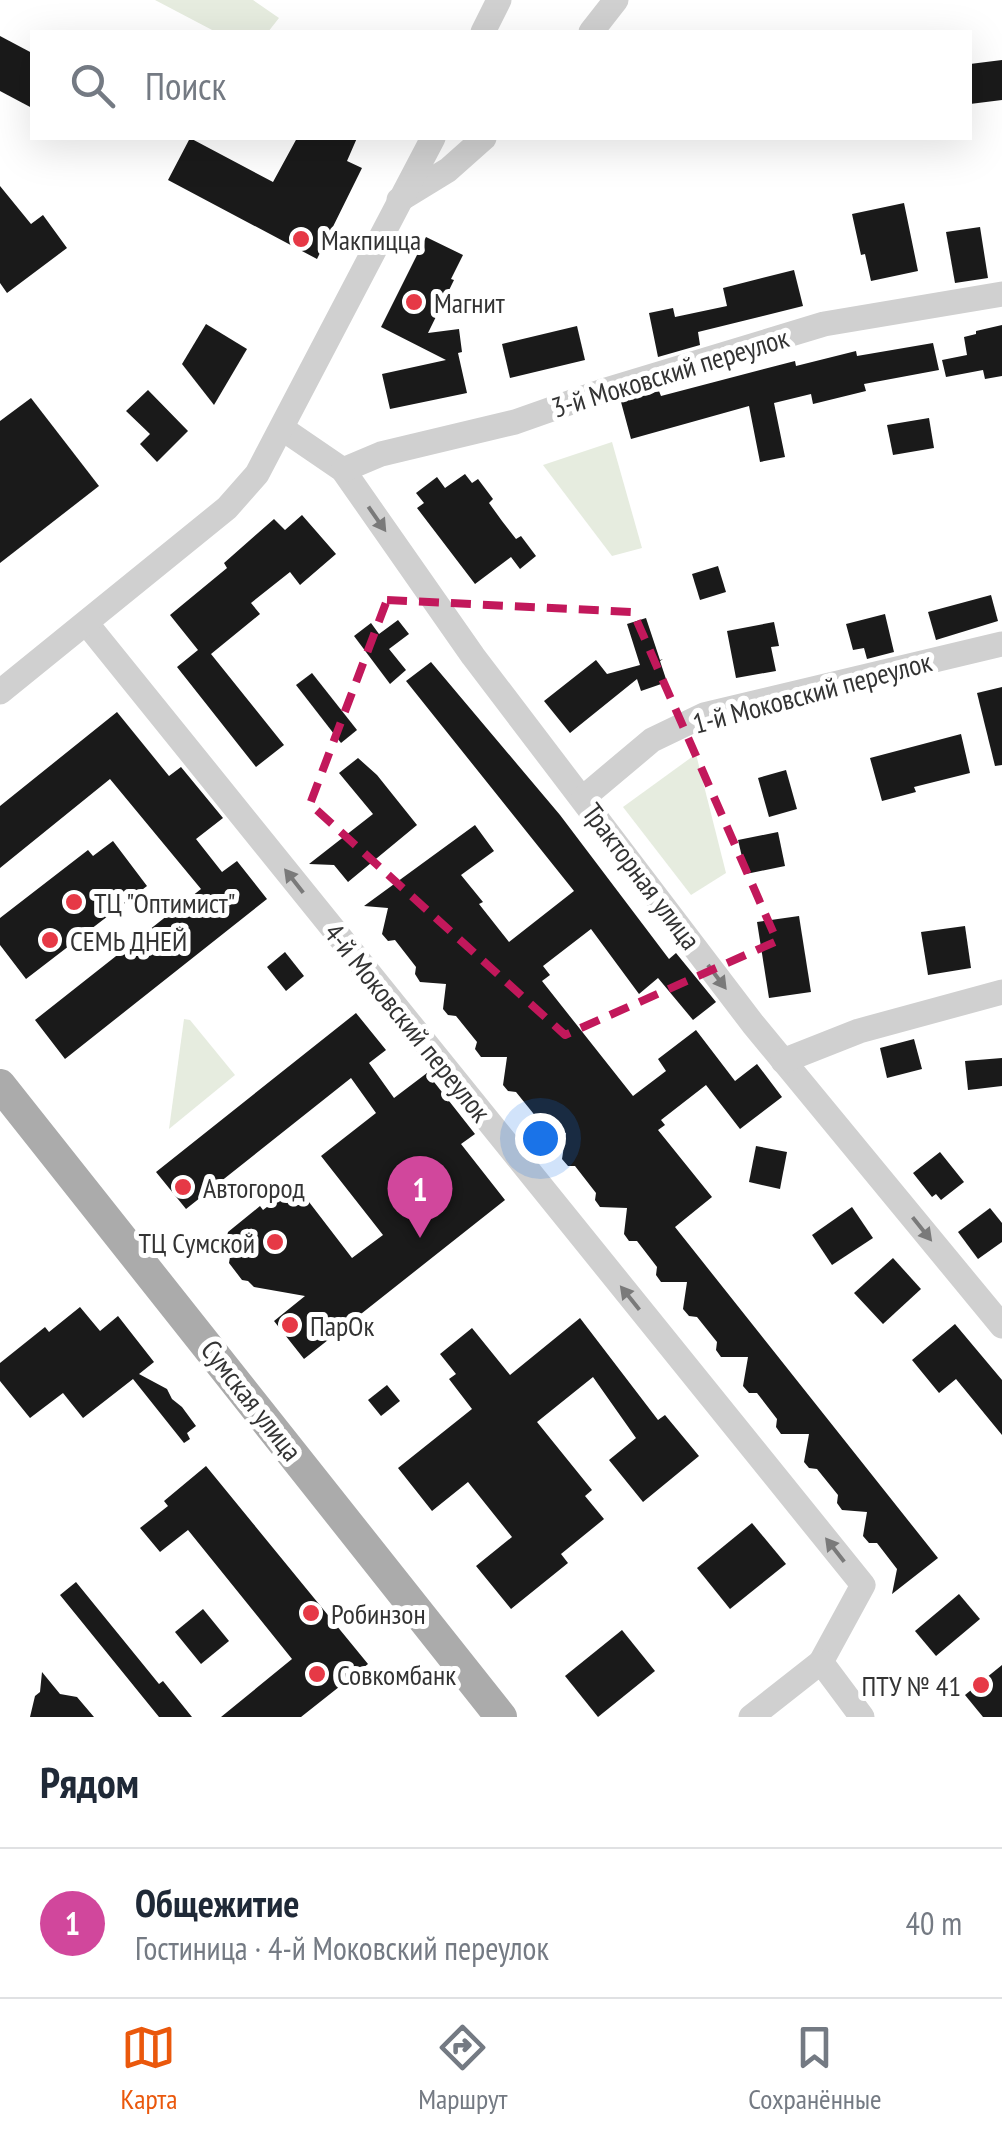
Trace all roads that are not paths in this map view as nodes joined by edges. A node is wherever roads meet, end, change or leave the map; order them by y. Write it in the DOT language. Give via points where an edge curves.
graph roads {
  1 [pos="498,0"];
  2 [pos="616,0"];
  3 [pos="484,30"];
  4 [pos="594,30"];
  5 [pos="431,140"];
  6 [pos="482,140"];
  7 [pos="399,200"];
  8 [pos="1002,294"];
  9 [pos="283,429"];
  10 [pos="343,470"];
  11 [pos="87,624"];
  12 [pos="1002,644"];
  13 [pos="0,692"];
  14 [pos="583,798"];
  15 [pos="1002,992"];
  16 [pos="783,1060"];
  17 [pos="0,1085"];
  18 [pos="1002,1326"];
  19 [pos="821,1662"];
  20 [pos="501,1717"];
  21 [pos="750,1717"];
  22 [pos="862,1717"];
  1 -- 3 [label="street"];
  2 -- 4 [label="street"];
  5 -- 7 [label="street"];
  6 -- 7 [label="street"];
  7 -- 9 [label="street"];
  8 -- 10 [label="street, 3-й Моковский переулок" via="824,324"];
  9 -- 10 [label="street, Тракторная улица"];
  9 -- 11 [label="street" via="227,508"];
  10 -- 14 [label="street, Тракторная улица, one-way"];
  11 -- 13 [label="street"];
  19 -- 11 [label="street, 4-й Моковский переулок, one-way" via="863,1585"];
  12 -- 14 [label="street, 1-й Моковский переулок" via="704,715 652,740"];
  14 -- 16 [label="street, Тракторная улица, one-way"];
  15 -- 16 [label="street" via="858,1031"];
  16 -- 18 [label="street, Тракторная улица, one-way"];
  17 -- 20 [label="main road, Сумская улица"];
  19 -- 21 [label="street"];
  19 -- 22 [label="street"];
}
